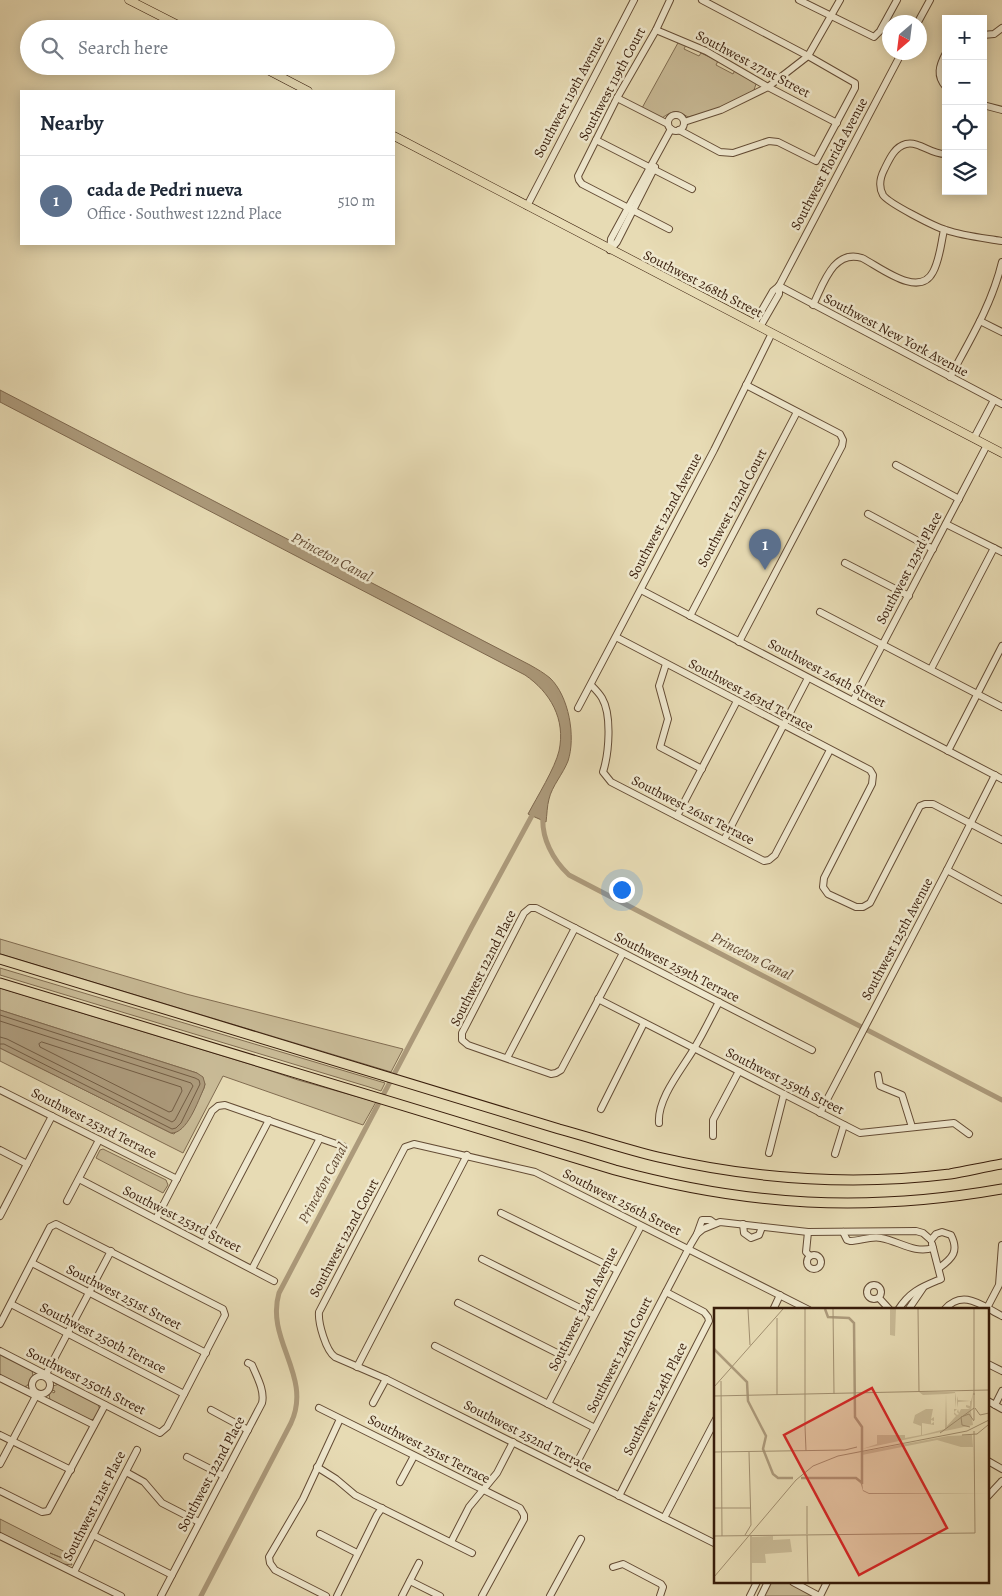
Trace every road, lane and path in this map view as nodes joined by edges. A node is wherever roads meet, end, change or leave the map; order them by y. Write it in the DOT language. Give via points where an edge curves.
graph roads {
  1 [pos="129,0"];
  2 [pos="634,0"];
  3 [pos="670,0"];
  4 [pos="702,0"];
  5 [pos="800,0"];
  6 [pos="840,0"];
  7 [pos="896,0"];
  8 [pos="930,0"];
  9 [pos="922,15"];
  10 [pos="831,16"];
  11 [pos="168,20"];
  12 [pos="1002,28"];
  13 [pos="656,30"];
  14 [pos="987,35"];
  15 [pos="808,56"];
  16 [pos="898,60"];
  17 [pos="942,64"];
  18 [pos="277,75"];
  19 [pos="942,82"];
  20 [pos="768,87"];
  21 [pos="306,90"];
  22 [pos="617,98"];
  23 [pos="987,106"];
  24 [pos="1002,110"];
  25 [pos="684,122"];
  26 [pos="836,123"];
  27 [pos="673,128"];
  28 [pos="395,137"];
  29 [pos="596,140"];
  30 [pos="942,154"];
  31 [pos="652,168"];
  32 [pos="692,189"];
  33 [pos="527,206"];
  34 [pos="630,210"];
  35 [pos="668,229"];
  36 [pos="944,230"];
  37 [pos="1002,241"];
  38 [pos="610,250"];
  39 [pos="1002,262"];
  40 [pos="779,286"];
  41 [pos="813,305"];
  42 [pos="980,321"];
  43 [pos="757,326"];
  44 [pos="1002,332"];
  45 [pos="772,334"];
  46 [pos="950,377"];
  47 [pos="746,386"];
  48 [pos="994,400"];
  49 [pos="1002,404"];
  50 [pos="797,412"];
  51 [pos="974,438"];
  52 [pos="987,445"];
  53 [pos="1002,453"];
  54 [pos="896,465"];
  55 [pos="959,499"];
  56 [pos="868,514"];
  57 [pos="946,524"];
  58 [pos="994,548"];
  59 [pos="933,549"];
  60 [pos="1002,552"];
  61 [pos="845,563"];
  62 [pos="640,590"];
  63 [pos="909,596"];
  64 [pos="820,612"];
  65 [pos="690,616"];
  66 [pos="616,637"];
  67 [pos="739,642"];
  68 [pos="884,644"];
  69 [pos="1002,646"];
  70 [pos="666,664"];
  71 [pos="931,669"];
  72 [pos="808,678"];
  73 [pos="592,686"];
  74 [pos="978,694"];
  75 [pos="737,701"];
  76 [pos="853,701"];
  77 [pos="1002,707"];
  78 [pos="578,708"];
  79 [pos="783,726"];
  80 [pos="830,750"];
  81 [pos="948,751"];
  82 [pos="702,769"];
  83 [pos="995,775"];
  84 [pos="1002,779"];
  85 [pos="677,816"];
  86 [pos="971,823"];
  87 [pos="724,840"];
  88 [pos="1002,840"];
  89 [pos="947,870"];
  90 [pos="1002,900"];
  91 [pos="530,908"];
  92 [pos="575,928"];
  93 [pos="623,953"];
  94 [pos="0,959"];
  95 [pos="0,983"];
  96 [pos="598,999"];
  97 [pos="719,1002"];
  98 [pos="644,1023"];
  99 [pos="694,1048"];
  100 [pos="812,1050"];
  101 [pos="507,1058"];
  102 [pos="739,1071"];
  103 [pos="878,1075"];
  104 [pos="0,1090"];
  105 [pos="784,1094"];
  106 [pos="601,1108"];
  107 [pos="820,1113"];
  108 [pos="52,1116"];
  109 [pos="269,1120"];
  110 [pos="659,1123"];
  111 [pos="844,1125"];
  112 [pos="912,1127"];
  113 [pos="969,1134"];
  114 [pos="713,1136"];
  115 [pos="320,1138"];
  116 [pos="99,1140"];
  117 [pos="414,1144"];
  118 [pos="345,1147"];
  119 [pos="0,1150"];
  120 [pos="769,1153"];
  121 [pos="835,1154"];
  122 [pos="467,1155"];
  123 [pos="27,1164"];
  124 [pos="1002,1164"];
  125 [pos="79,1179"];
  126 [pos="177,1179"];
  127 [pos="1002,1189"];
  128 [pos="67,1201"];
  129 [pos="1,1211"];
  130 [pos="501,1213"];
  131 [pos="156,1219"];
  132 [pos="743,1224"];
  133 [pos="641,1226"];
  134 [pos="762,1226"];
  135 [pos="808,1232"];
  136 [pos="843,1232"];
  137 [pos="931,1240"];
  138 [pos="204,1244"];
  139 [pos="1002,1245"];
  140 [pos="933,1248"];
  141 [pos="688,1249"];
  142 [pos="111,1251"];
  143 [pos="810,1256"];
  144 [pos="482,1259"];
  145 [pos="32,1263"];
  146 [pos="939,1268"];
  147 [pos="252,1269"];
  148 [pos="616,1270"];
  149 [pos="274,1280"];
  150 [pos="925,1286"];
  151 [pos="666,1292"];
  152 [pos="89,1293"];
  153 [pos="780,1295"];
  154 [pos="879,1298"];
  155 [pos="458,1303"];
  156 [pos="11,1304"];
  157 [pos="774,1308"];
  158 [pos="804,1308"];
  159 [pos="888,1308"];
  160 [pos="900,1308"];
  161 [pos="909,1308"];
  162 [pos="947,1308"];
  163 [pos="987,1308"];
  164 [pos="990,1310"];
  165 [pos="594,1314"];
  166 [pos="1002,1316"];
  167 [pos="0,1324"];
  168 [pos="68,1334"];
  169 [pos="435,1346"];
  170 [pos="0,1350"];
  171 [pos="329,1352"];
  172 [pos="206,1353"];
  173 [pos="571,1360"];
  174 [pos="248,1363"];
  175 [pos="990,1365"];
  176 [pos="357,1367"];
  177 [pos="1002,1371"];
  178 [pos="46,1376"];
  179 [pos="0,1378"];
  180 [pos="386,1379"];
  181 [pos="1002,1391"];
  182 [pos="184,1394"];
  183 [pos="36,1395"];
  184 [pos="373,1403"];
  185 [pos="992,1403"];
  186 [pos="548,1404"];
  187 [pos="105,1405"];
  188 [pos="319,1408"];
  189 [pos="1002,1408"];
  190 [pos="211,1410"];
  191 [pos="340,1419"];
  192 [pos="714,1423"];
  193 [pos="94,1425"];
  194 [pos="595,1428"];
  195 [pos="248,1430"];
  196 [pos="0,1435"];
  197 [pos="12,1441"];
  198 [pos="513,1442"];
  199 [pos="137,1450"];
  200 [pos="187,1456"];
  201 [pos="414,1456"];
  202 [pos="990,1462"];
  203 [pos="0,1464"];
  204 [pos="317,1467"];
  205 [pos="1002,1469"];
  206 [pos="71,1470"];
  207 [pos="126,1472"];
  208 [pos="572,1472"];
  209 [pos="224,1476"];
  210 [pos="1002,1481"];
  211 [pos="400,1482"];
  212 [pos="483,1490"];
  213 [pos="0,1491"];
  214 [pos="990,1494"];
  215 [pos="619,1496"];
  216 [pos="382,1508"];
  217 [pos="664,1518"];
  218 [pos="199,1522"];
  219 [pos="320,1534"];
  220 [pos="93,1535"];
  221 [pos="0,1536"];
  222 [pos="582,1539"];
  223 [pos="451,1542"];
  224 [pos="714,1543"];
  225 [pos="357,1553"];
  226 [pos="472,1553"];
  227 [pos="419,1563"];
  228 [pos="613,1567"];
  229 [pos="74,1572"];
  230 [pos="172,1575"];
  231 [pos="410,1581"];
  232 [pos="756,1584"];
  233 [pos="767,1584"];
  234 [pos="797,1584"];
  235 [pos="826,1584"];
  236 [pos="116,1595"];
  237 [pos="162,1596"];
  238 [pos="326,1596"];
  239 [pos="337,1596"];
  240 [pos="402,1596"];
  241 [pos="440,1596"];
  242 [pos="482,1596"];
  243 [pos="550,1596"];
  244 [pos="660,1596"];
  245 [pos="750,1596"];
  246 [pos="760,1596"];
  247 [pos="820,1596"];
  1 -- 11 [label="main road"];
  2 -- 33 [label="street, Southwest 119th Avenue"];
  3 -- 13 [label="street, Southwest 119th Court"];
  4 -- 15 [label="street"];
  5 -- 10 [label="street"];
  6 -- 10 [label="street"];
  7 -- 10 [label="street" via="874,37"];
  8 -- 9 [label="street"];
  10 -- 15 [label="street"];
  12 -- 14 [label="street"];
  13 -- 20 [label="street, Southwest 271st Street" via="706,51"];
  13 -- 22 [label="street, Southwest 119th Court"];
  15 -- 20 [label="street"];
  15 -- 26 [label="street" via="855,83 856,88"];
  16 -- 40 [label="street, Southwest Florida Avenue"];
  17 -- 19 [label="street" via="939,72"];
  18 -- 21 [label="main road"];
  20 -- 25 [label="street" via="721,110"];
  20 -- 26 [label="street, Southwest 271st Street"];
  22 -- 27 [label="street"];
  22 -- 29 [label="street, Southwest 119th Court"];
  23 -- 24 [label="street"];
  25 -- 27 [label="street" via="683,126"];
  25 -- 27 [label="street" via="682,117 670,117"];
  26 -- 27 [label="street" via="816,162 778,142 769,141 733,153 720,152"];
  27 -- 31 [label="street"];
  28 -- 33 [label="main road, Southwest 268th Street"];
  29 -- 31 [label="street"];
  29 -- 34 [label="street, Southwest 119th Court" via="579,180"];
  30 -- 36 [label="street" via="912,144 902,146 891,157 880,182 887,200"];
  31 -- 32 [label="street"];
  31 -- 34 [label="street"];
  33 -- 38 [label="main road, Southwest 268th Street"];
  34 -- 35 [label="street"];
  34 -- 38 [label="street" via="617,242"];
  36 -- 37 [label="street"];
  36 -- 41 [label="street" via="933,272 923,282 914,284 862,258 846,256 834,266"];
  38 -- 43 [label="main road, Southwest 268th Street"];
  39 -- 42 [label="street"];
  40 -- 41 [label="street, Southwest New York Avenue"];
  40 -- 43 [label="street, Southwest Florida Avenue"];
  41 -- 46 [label="street, Southwest New York Avenue"];
  42 -- 44 [label="street"];
  42 -- 46 [label="street"];
  43 -- 45 [label="main road, Southwest 268th Street"];
  45 -- 47 [label="street, Southwest 122nd Avenue"];
  45 -- 51 [label="main road, Southwest 268th Street"];
  46 -- 48 [label="street, Southwest New York Avenue"];
  47 -- 50 [label="street"];
  47 -- 62 [label="street, Southwest 122nd Avenue"];
  48 -- 49 [label="street, Southwest New York Avenue"];
  48 -- 51 [label="street"];
  50 -- 65 [label="street, Southwest 122nd Court"];
  50 -- 67 [label="street" via="840,434 842,446"];
  51 -- 52 [label="main road, Southwest 268th Street"];
  52 -- 53 [label="main road, Southwest 268th Street"];
  52 -- 55 [label="street, Southwest 123rd Place"];
  54 -- 55 [label="street"];
  55 -- 57 [label="street, Southwest 123rd Place"];
  56 -- 59 [label="street"];
  57 -- 58 [label="street"];
  57 -- 59 [label="street, Southwest 123rd Place"];
  58 -- 60 [label="street"];
  58 -- 71 [label="street"];
  59 -- 63 [label="street, Southwest 123rd Place"];
  61 -- 63 [label="street"];
  62 -- 65 [label="street, Southwest 264th Street"];
  62 -- 66 [label="street, Southwest 122nd Avenue"];
  63 -- 68 [label="street, Southwest 123rd Place"];
  64 -- 68 [label="street"];
  65 -- 67 [label="street, Southwest 264th Street"];
  66 -- 70 [label="street, Southwest 263rd Terrace"];
  66 -- 73 [label="street, Southwest 122nd Avenue"];
  67 -- 72 [label="street, Southwest 264th Street"];
  68 -- 71 [label="street"];
  68 -- 76 [label="street, Southwest 123rd Place"];
  69 -- 74 [label="street"];
  70 -- 75 [label="street, Southwest 263rd Terrace"];
  70 -- 82 [label="street" via="659,686 668,719 660,748"];
  71 -- 74 [label="street"];
  72 -- 76 [label="street, Southwest 264th Street"];
  72 -- 79 [label="street"];
  73 -- 78 [label="street, Southwest 122nd Avenue"];
  73 -- 85 [label="street, Southwest 261st Terrace" via="602,697 606,708 609,742 603,772 606,777"];
  74 -- 77 [label="street"];
  74 -- 81 [label="street"];
  75 -- 79 [label="street, Southwest 263rd Terrace"];
  75 -- 82 [label="street"];
  76 -- 81 [label="street, Southwest 264th Street"];
  79 -- 80 [label="street, Southwest 263rd Terrace"];
  79 -- 87 [label="street"];
  80 -- 86 [label="street, Southwest 263rd Terrace" via="870,770 873,776 872,784 824,878 823,887 828,894 856,908 870,903 920,806 933,804"];
  80 -- 87 [label="street, Southwest 261st Terrace" via="775,855 764,861"];
  81 -- 83 [label="street, Southwest 264th Street"];
  82 -- 85 [label="street"];
  83 -- 84 [label="street, Southwest 264th Street"];
  83 -- 86 [label="street, Southwest 125th Avenue"];
  85 -- 87 [label="street, Southwest 261st Terrace"];
  86 -- 88 [label="street"];
  86 -- 89 [label="street, Southwest 125th Avenue"];
  89 -- 90 [label="street"];
  89 -- 107 [label="street, Southwest 125th Avenue"];
  91 -- 92 [label="street, Southwest 259th Terrace"];
  91 -- 101 [label="street, Southwest 122nd Place" via="524,913 462,1033 462,1040 468,1045"];
  92 -- 93 [label="street, Southwest 259th Terrace"];
  92 -- 101 [label="street"];
  93 -- 96 [label="street"];
  93 -- 97 [label="street, Southwest 259th Terrace"];
  94 -- 124 [label="highway" via="627,1148 687,1163 732,1171 828,1180 950,1174"];
  95 -- 127 [label="highway" via="682,1186 817,1204 923,1200"];
  96 -- 98 [label="street, Southwest 259th Street"];
  96 -- 101 [label="street" via="561,1070 551,1074"];
  97 -- 99 [label="street"];
  97 -- 100 [label="street, Southwest 259th Terrace"];
  98 -- 99 [label="street, Southwest 259th Street"];
  98 -- 106 [label="street"];
  99 -- 102 [label="street, Southwest 259th Street"];
  99 -- 110 [label="street" via="660,1109"];
  102 -- 105 [label="street, Southwest 259th Street"];
  102 -- 114 [label="street" via="713,1120"];
  103 -- 112 [label="street" via="880,1086 902,1095"];
  104 -- 108 [label="street, Southwest 253rd Terrace"];
  105 -- 107 [label="street, Southwest 259th Street"];
  105 -- 120 [label="street"];
  107 -- 111 [label="street, Southwest 259th Street"];
  108 -- 116 [label="street, Southwest 253rd Terrace"];
  108 -- 123 [label="street"];
  109 -- 115 [label="street"];
  109 -- 126 [label="street" via="226,1105 218,1106 212,1111"];
  109 -- 138 [label="street"];
  111 -- 112 [label="street, Southwest 259th Street" via="860,1133"];
  111 -- 121 [label="street"];
  112 -- 113 [label="street, Southwest 259th Street" via="954,1123"];
  115 -- 118 [label="street"];
  115 -- 147 [label="street"];
  116 -- 125 [label="street"];
  116 -- 126 [label="street, Southwest 253rd Terrace"];
  117 -- 122 [label="street, Southwest 256th Street"];
  117 -- 171 [label="street, Southwest 122nd Court" via="406,1147 320,1312"];
  119 -- 123 [label="street"];
  122 -- 133 [label="street, Southwest 256th Street" via="535,1172"];
  122 -- 176 [label="street"];
  123 -- 129 [label="street"];
  125 -- 128 [label="street"];
  125 -- 131 [label="street, Southwest 253rd Street"];
  126 -- 131 [label="street"];
  130 -- 148 [label="street"];
  131 -- 138 [label="street, Southwest 253rd Street"];
  132 -- 134 [label="street"];
  132 -- 134 [label="street" via="744,1233 751,1238 759,1235"];
  132 -- 141 [label="street, Southwest 124th Court" via="714,1223 697,1234"];
  133 -- 141 [label="street, Southwest 256th Street"];
  133 -- 148 [label="street, Southwest 124th Avenue"];
  134 -- 135 [label="street"];
  135 -- 136 [label="street"];
  135 -- 143 [label="street" via="806,1252"];
  136 -- 137 [label="street" via="916,1230"];
  136 -- 140 [label="street" via="850,1242 879,1237 915,1249"];
  137 -- 140 [label="street"];
  137 -- 146 [label="street" via="942,1232 951,1235 954,1242 951,1260"];
  138 -- 147 [label="street, Southwest 253rd Street"];
  139 -- 163 [label="street" via="999,1285"];
  140 -- 146 [label="street"];
  141 -- 151 [label="street, Southwest 124th Court"];
  141 -- 153 [label="street, Southwest 256th Street"];
  142 -- 145 [label="street" via="59,1224 52,1225"];
  142 -- 152 [label="street"];
  142 -- 172 [label="street" via="223,1310 225,1316"];
  144 -- 165 [label="street"];
  145 -- 152 [label="street, Southwest 251st Street"];
  145 -- 156 [label="street"];
  146 -- 150 [label="street" via="941,1279"];
  147 -- 149 [label="street, Southwest 253rd Street"];
  148 -- 165 [label="street, Southwest 124th Avenue"];
  150 -- 160 [label="street" via="909,1296"];
  150 -- 161 [label="street"];
  151 -- 194 [label="street, Southwest 124th Court"];
  151 -- 215 [label="street, Southwest 124th Place" via="706,1314 709,1320"];
  152 -- 168 [label="street"];
  152 -- 172 [label="street, Southwest 251st Street"];
  153 -- 157 [label="street"];
  153 -- 158 [label="street, Southwest 256th Street"];
  154 -- 159 [label="street"];
  155 -- 173 [label="street"];
  156 -- 167 [label="street"];
  156 -- 168 [label="street, Southwest 250th Terrace"];
  162 -- 163 [label="street" via="962,1299 970,1299"];
  164 -- 166 [label="street"];
  165 -- 173 [label="street, Southwest 124th Avenue"];
  168 -- 178 [label="street"];
  168 -- 182 [label="street, Southwest 250th Terrace"];
  169 -- 186 [label="street"];
  170 -- 178 [label="street, Southwest 250th Street"];
  171 -- 176 [label="street, Southwest 252nd Terrace"];
  172 -- 182 [label="street"];
  173 -- 186 [label="street, Southwest 124th Avenue"];
  174 -- 195 [label="street, Southwest 122nd Place" via="252,1365 263,1397"];
  175 -- 177 [label="street"];
  176 -- 180 [label="street, Southwest 252nd Terrace"];
  178 -- 183 [label="street" via="49,1389"];
  178 -- 183 [label="street" via="33,1380 32,1388"];
  178 -- 187 [label="street, Southwest 250th Street"];
  179 -- 183 [label="street"];
  180 -- 184 [label="street"];
  180 -- 198 [label="street, Southwest 252nd Terrace"];
  181 -- 185 [label="street"];
  182 -- 187 [label="street, Southwest 250th Street" via="161,1433"];
  183 -- 193 [label="street"];
  183 -- 197 [label="street"];
  185 -- 189 [label="street"];
  186 -- 194 [label="street"];
  187 -- 193 [label="street"];
  188 -- 191 [label="street, Southwest 251st Terrace"];
  190 -- 195 [label="street"];
  191 -- 201 [label="street, Southwest 251st Terrace"];
  191 -- 204 [label="street"];
  192 -- 217 [label="street"];
  193 -- 206 [label="street"];
  194 -- 208 [label="street, Southwest 124th Court"];
  195 -- 209 [label="street, Southwest 122nd Place"];
  196 -- 197 [label="street"];
  197 -- 203 [label="street"];
  197 -- 206 [label="street"];
  198 -- 208 [label="street, Southwest 252nd Terrace"];
  198 -- 212 [label="street" via="497,1473"];
  199 -- 207 [label="street, Southwest 121st Place"];
  200 -- 209 [label="street"];
  201 -- 211 [label="street"];
  201 -- 212 [label="street, Southwest 251st Terrace"];
  202 -- 205 [label="street"];
  204 -- 216 [label="street" via="355,1495"];
  204 -- 238 [label="street" via="269,1557 275,1570"];
  206 -- 213 [label="street" via="47,1512"];
  207 -- 218 [label="street" via="144,1482 162,1503"];
  207 -- 220 [label="street, Southwest 121st Place"];
  208 -- 215 [label="street, Southwest 252nd Terrace"];
  209 -- 218 [label="street, Southwest 122nd Place"];
  210 -- 214 [label="street"];
  212 -- 223 [label="street" via="469,1507"];
  212 -- 242 [label="street, Southwest 251st Terrace" via="520,1508 524,1519"];
  215 -- 217 [label="street, Southwest 252nd Terrace"];
  216 -- 223 [label="street"];
  216 -- 225 [label="street"];
  217 -- 224 [label="street, Southwest 252nd Terrace"];
  218 -- 230 [label="street, Southwest 122nd Place"];
  219 -- 225 [label="street"];
  220 -- 229 [label="street, Southwest 121st Place"];
  220 -- 230 [label="street"];
  221 -- 229 [label="street"];
  222 -- 243 [label="street"];
  223 -- 226 [label="street"];
  225 -- 239 [label="street"];
  227 -- 231 [label="street"];
  228 -- 244 [label="street" via="623,1564 661,1584"];
  229 -- 236 [label="street"];
  230 -- 237 [label="street, Southwest 122nd Place"];
  231 -- 240 [label="street"];
  231 -- 241 [label="street"];
  232 -- 245 [label="street"];
  233 -- 246 [label="street"];
  234 -- 247 [label="street"];
  235 -- 247 [label="street"];
}
